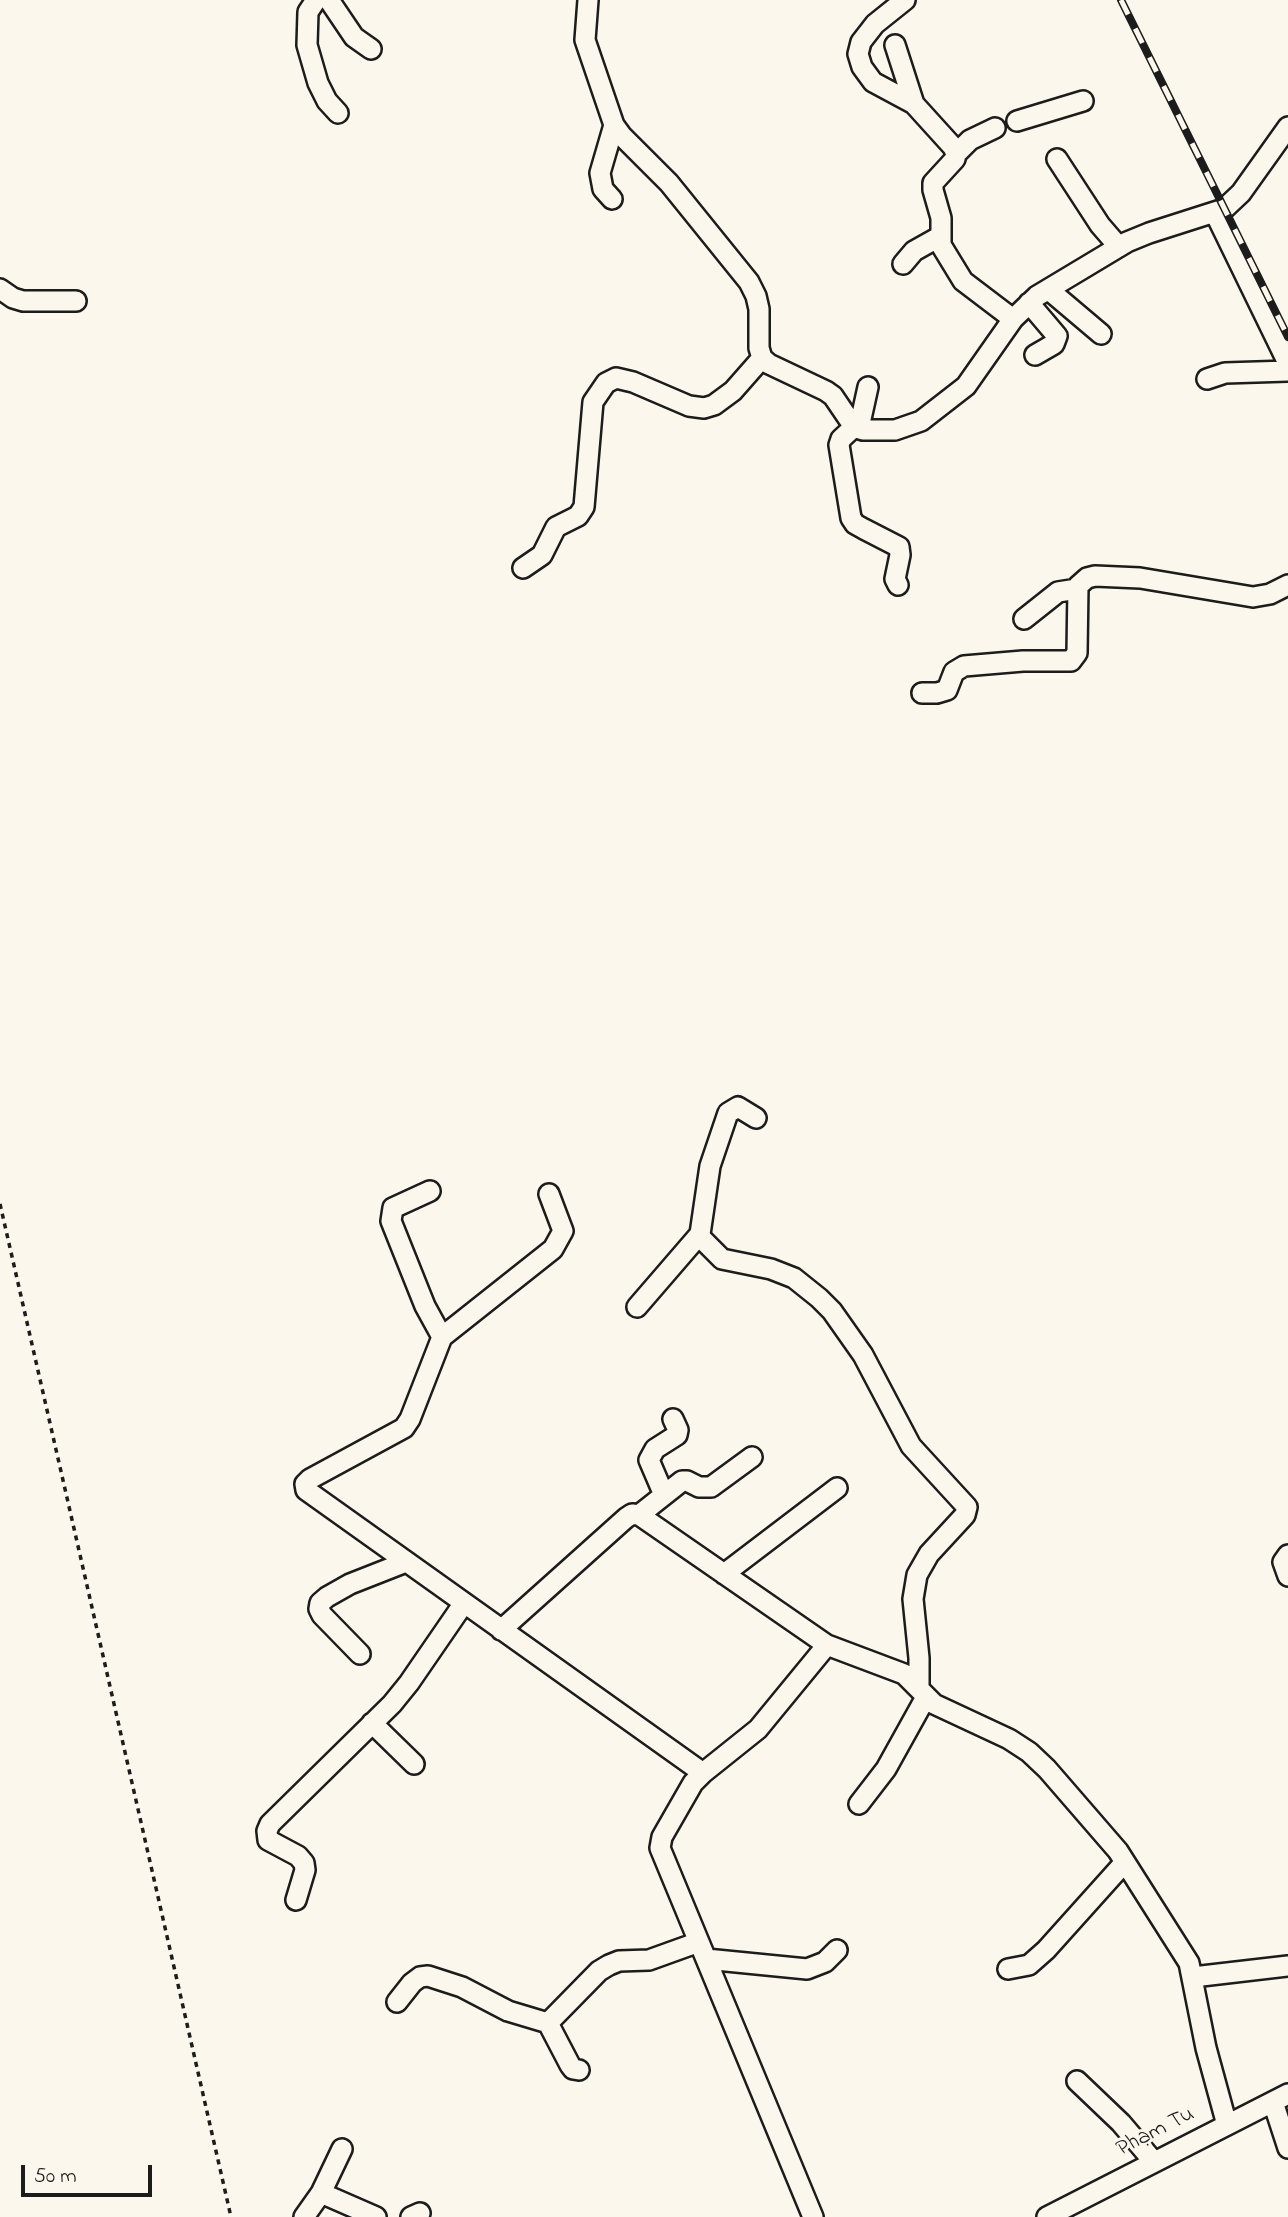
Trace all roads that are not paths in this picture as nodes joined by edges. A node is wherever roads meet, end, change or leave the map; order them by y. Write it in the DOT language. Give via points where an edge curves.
graph roads {
  1 [pos="316,0"];
  2 [pos="329,0"];
  3 [pos="589,0"];
  4 [pos="905,0"];
  5 [pos="895,45"];
  6 [pos="371,49"];
  7 [pos="1083,101"];
  8 [pos="914,104"];
  9 [pos="338,113"];
  10 [pos="1017,121"];
  11 [pos="614,125"];
  12 [pos="1288,127"];
  13 [pos="995,128"];
  14 [pos="956,154"];
  15 [pos="1057,159"];
  16 [pos="612,199"];
  17 [pos="1215,213"];
  18 [pos="939,237"];
  19 [pos="1119,247"];
  20 [pos="903,264"];
  21 [pos="0,289"];
  22 [pos="1049,290"];
  23 [pos="76,301"];
  24 [pos="1029,303"];
  25 [pos="1013,318"];
  26 [pos="1101,334"];
  27 [pos="1035,355"];
  28 [pos="762,358"];
  29 [pos="1288,363"];
  30 [pos="1288,371"];
  31 [pos="1207,379"];
  32 [pos="868,387"];
  33 [pos="856,428"];
  34 [pos="523,568"];
  35 [pos="898,585"];
  36 [pos="1288,585"];
  37 [pos="1077,589"];
  38 [pos="1024,619"];
  39 [pos="922,693"];
  40 [pos="756,1118"];
  41 [pos="430,1191"];
  42 [pos="549,1194"];
  43 [pos="700,1234"];
  44 [pos="637,1307"];
  45 [pos="442,1337"];
  46 [pos="673,1419"];
  47 [pos="752,1457"];
  48 [pos="837,1488"];
  49 [pos="664,1494"];
  50 [pos="639,1515"];
  51 [pos="1288,1555"];
  52 [pos="406,1562"];
  53 [pos="724,1574"];
  54 [pos="1288,1576"];
  55 [pos="464,1603"];
  56 [pos="501,1630"];
  57 [pos="827,1645"];
  58 [pos="360,1654"];
  59 [pos="922,1693"];
  60 [pos="372,1723"];
  61 [pos="414,1764"];
  62 [pos="703,1773"];
  63 [pos="859,1804"];
  64 [pos="1125,1862"];
  65 [pos="296,1900"];
  66 [pos="837,1950"];
  67 [pos="703,1951"];
  68 [pos="1288,1966"];
  69 [pos="1008,1969"];
  70 [pos="1194,1977"];
  71 [pos="397,2002"];
  72 [pos="548,2023"];
  73 [pos="579,2070"];
  74 [pos="1077,2081"];
  75 [pos="1280,2098"];
  76 [pos="1227,2125"];
  77 [pos="1288,2148"];
  78 [pos="342,2149"];
  79 [pos="1154,2162"];
  80 [pos="321,2193"];
  81 [pos="304,2217"];
  82 [pos="376,2217"];
  83 [pos="813,2217"];
  84 [pos="1047,2217"];
  1 -- 9 [label="street" via="309,12 307,45 318,83"];
  2 -- 6 [label="street" via="354,37"];
  3 -- 11 [label="street" via="584,40"];
  4 -- 8 [label="street" via="875,24 858,54 873,82"];
  5 -- 8 [label="street"];
  7 -- 10 [label="street"];
  8 -- 14 [label="street"];
  11 -- 16 [label="street" via="600,173 603,189"];
  11 -- 28 [label="street" via="669,183 749,282 759,309"];
  12 -- 17 [label="street" via="1241,193"];
  13 -- 14 [label="street" via="970,140"];
  14 -- 18 [label="street" via="933,183 941,218"];
  15 -- 19 [label="street"];
  17 -- 19 [label="street"];
  17 -- 29 [label="street"];
  18 -- 20 [label="street" via="914,251"];
  18 -- 25 [label="street" via="963,281"];
  19 -- 22 [label="street"];
  21 -- 23 [label="street" via="23,302"];
  22 -- 24 [label="street"];
  22 -- 26 [label="street"];
  24 -- 25 [label="street"];
  24 -- 27 [label="street" via="1057,336 1054,344"];
  25 -- 33 [label="street" via="966,386 920,421 895,430"];
  28 -- 33 [label="street" via="833,396"];
  28 -- 34 [label="street" via="733,391 704,408 633,382 616,378 606,383 593,402 584,507 578,516 556,527 542,555"];
  30 -- 31 [label="street" via="1226,373"];
  32 -- 33 [label="street"];
  33 -- 35 [label="street" via="839,445 851,518 899,547"];
  36 -- 37 [label="street" via="1253,597 1140,578 1095,576 1080,581"];
  37 -- 38 [label="street" via="1058,592"];
  37 -- 39 [label="street" via="1077,653 1071,660 964,666 954,673 947,690"];
  40 -- 43 [label="street" via="738,1107 728,1113 710,1166"];
  41 -- 45 [label="street" via="393,1208 391,1221"];
  42 -- 45 [label="street" via="563,1231 553,1249"];
  43 -- 44 [label="street"];
  43 -- 59 [label="street" via="722,1259 794,1278 832,1311 863,1355 911,1446 965,1502 965,1515 929,1554 917,1575 913,1599"];
  45 -- 52 [label="street" via="404,1427 305,1484 306,1490"];
  46 -- 49 [label="street" via="677,1435 655,1449 649,1460"];
  47 -- 49 [label="street" via="711,1487 682,1481"];
  48 -- 53 [label="street"];
  49 -- 50 [label="street"];
  50 -- 53 [label="street"];
  50 -- 56 [label="street" via="626,1518"];
  51 -- 54 [label="street" via="1283,1562"];
  52 -- 55 [label="street"];
  52 -- 58 [label="street" via="350,1584 320,1604 322,1615"];
  53 -- 57 [label="street"];
  55 -- 56 [label="street"];
  55 -- 60 [label="street" via="409,1683"];
  56 -- 62 [label="street"];
  57 -- 59 [label="street" via="904,1674"];
  57 -- 62 [label="street" via="758,1730"];
  59 -- 63 [label="street" via="886,1769"];
  59 -- 64 [label="street" via="934,1704 1029,1752"];
  60 -- 61 [label="street"];
  60 -- 65 [label="street" via="270,1824 268,1840 304,1863"];
  62 -- 67 [label="street" via="662,1837 660,1848"];
  64 -- 69 [label="street" via="1046,1950 1029,1965"];
  64 -- 70 [label="street" via="1182,1950"];
  66 -- 67 [label="street" via="825,1962 807,1969"];
  67 -- 72 [label="street" via="609,1965"];
  67 -- 83 [label="street"];
  68 -- 70 [label="street"];
  70 -- 76 [label="street" via="1206,2048"];
  71 -- 72 [label="street" via="412,1983 428,1976"];
  72 -- 73 [label="street" via="570,2065"];
  74 -- 79 [label="street"];
  75 -- 76 [label="street, Phạm Tu"];
  75 -- 77 [label="street"];
  76 -- 79 [label="street, Phạm Tu"];
  78 -- 80 [label="street"];
  79 -- 84 [label="street, Phạm Tu"];
  80 -- 81 [label="street"];
  80 -- 82 [label="street"];
}
